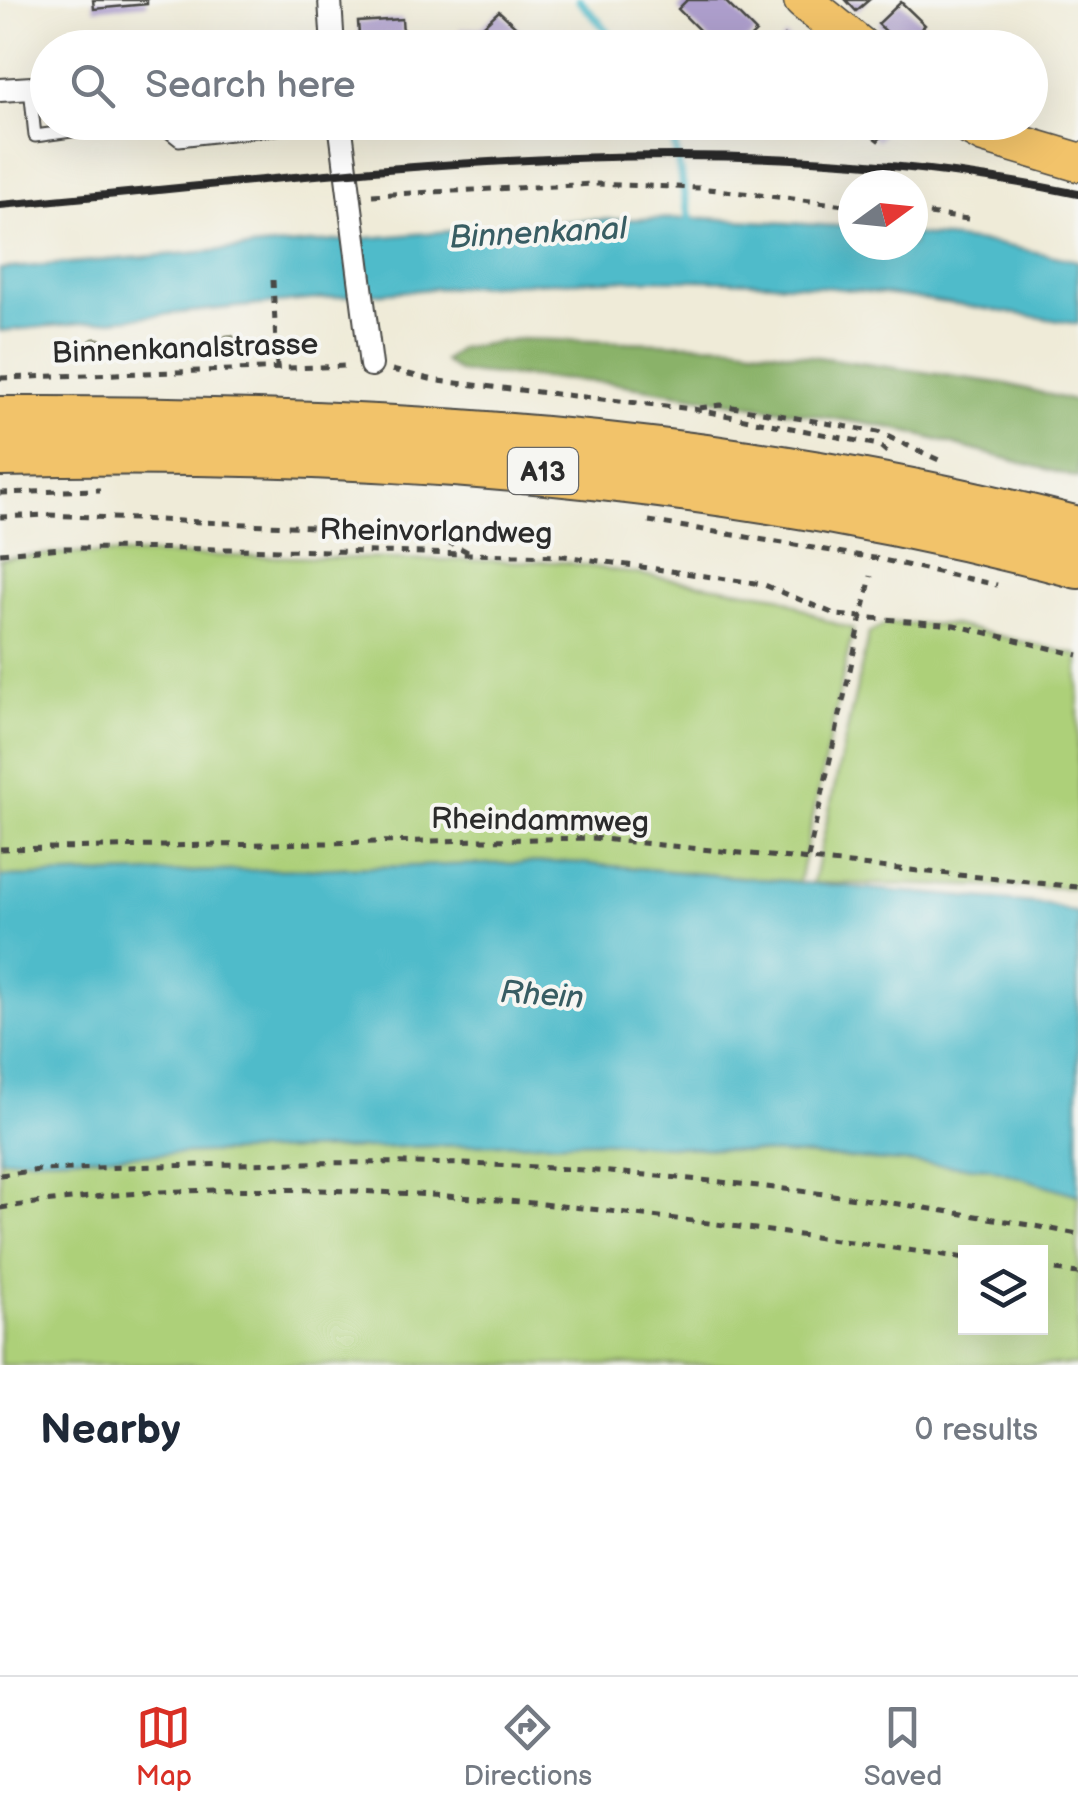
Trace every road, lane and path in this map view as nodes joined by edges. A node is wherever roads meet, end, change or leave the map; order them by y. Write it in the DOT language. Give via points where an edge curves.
graph roads {
  1 [pos="330,0"];
  2 [pos="803,0"];
  3 [pos="332,30"];
  4 [pos="840,30"];
  5 [pos="30,88"];
  6 [pos="0,90"];
  7 [pos="341,140"];
  8 [pos="1004,140"];
  9 [pos="1078,162"];
  10 [pos="350,200"];
  11 [pos="838,204"];
  12 [pos="928,214"];
  13 [pos="968,218"];
  14 [pos="273,280"];
  15 [pos="371,366"];
  16 [pos="276,368"];
  17 [pos="0,378"];
  18 [pos="693,409"];
  19 [pos="0,418"];
  20 [pos="0,455"];
  21 [pos="890,459"];
  22 [pos="954,463"];
  23 [pos="112,490"];
  24 [pos="0,493"];
  25 [pos="0,518"];
  26 [pos="640,520"];
  27 [pos="1078,528"];
  28 [pos="471,553"];
  29 [pos="0,554"];
  30 [pos="1078,567"];
  31 [pos="871,576"];
  32 [pos="1008,587"];
  33 [pos="862,620"];
  34 [pos="1078,655"];
  35 [pos="0,849"];
  36 [pos="808,858"];
  37 [pos="1078,887"];
  38 [pos="0,1176"];
  39 [pos="0,1208"];
  40 [pos="1078,1234"];
  41 [pos="958,1257"];
  42 [pos="1048,1269"];
  43 [pos="1078,1273"];
  1 -- 3 [label="street"];
  2 -- 4 [label="main road"];
  5 -- 6 [label="street"];
  7 -- 10 [label="street"];
  8 -- 9 [label="main road"];
  10 -- 11 [label="path" via="595,184"];
  10 -- 15 [label="street"];
  12 -- 13 [label="path"];
  14 -- 16 [label="path"];
  15 -- 16 [label="path, Binnenkanalstrasse"];
  15 -- 18 [label="path" via="438,381"];
  16 -- 17 [label="path, Binnenkanalstrasse"];
  18 -- 21 [label="path" via="879,445"];
  18 -- 22 [label="path" via="722,405 878,432"];
  19 -- 27 [label="highway, A13" via="428,425 608,442 747,462"];
  20 -- 30 [label="highway, A13" via="265,453 604,477 856,515"];
  23 -- 24 [label="path"];
  25 -- 28 [label="path" via="48,514 400,531"];
  26 -- 32 [label="path"];
  28 -- 29 [label="path, Rheinvorlandweg" via="63,548"];
  28 -- 33 [label="path, Rheinvorlandweg" via="564,556 762,584"];
  31 -- 33 [label="path"];
  33 -- 34 [label="path, Rheinvorlandweg" via="954,624"];
  33 -- 36 [label="path"];
  35 -- 36 [label="path, Rheindammweg" via="592,838"];
  36 -- 37 [label="path, Rheindammweg"];
  38 -- 40 [label="path" via="287,1162 581,1170 924,1205"];
  39 -- 41 [label="path" via="184,1189 543,1201"];
  42 -- 43 [label="path"];
}
